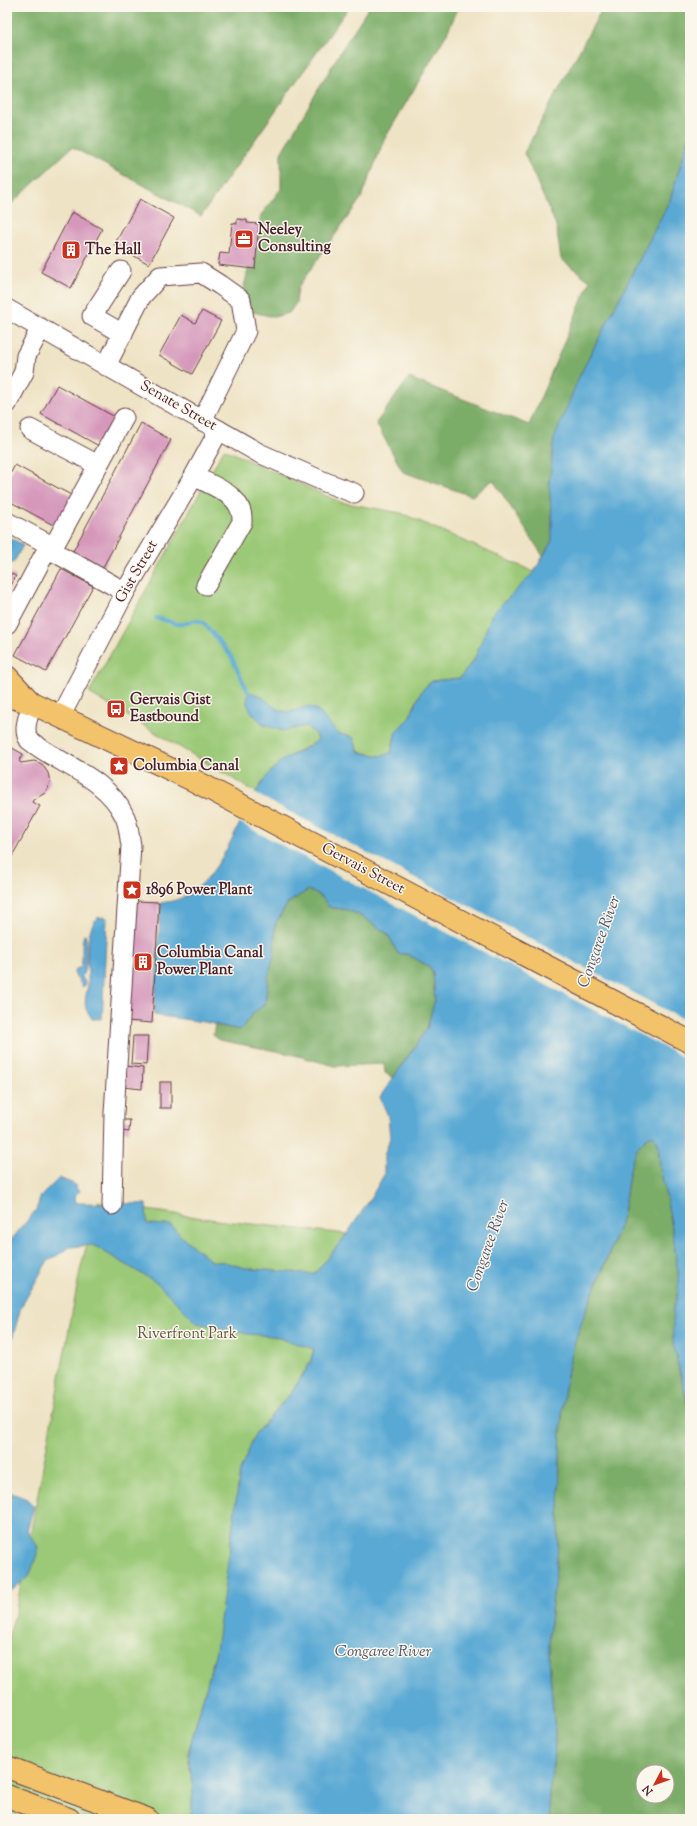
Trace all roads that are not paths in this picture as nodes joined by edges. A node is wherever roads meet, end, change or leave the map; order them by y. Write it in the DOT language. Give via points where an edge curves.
graph roads {
  1 [pos="121,271"];
  2 [pos="7,309"];
  3 [pos="41,328"];
  4 [pos="123,334"];
  5 [pos="106,366"];
  6 [pos="7,404"];
  7 [pos="124,418"];
  8 [pos="210,425"];
  9 [pos="30,429"];
  10 [pos="98,465"];
  11 [pos="194,476"];
  12 [pos="354,493"];
  13 [pos="7,522"];
  14 [pos="51,547"];
  15 [pos="206,585"];
  16 [pos="125,592"];
  17 [pos="7,624"];
  18 [pos="7,677"];
  19 [pos="7,696"];
  20 [pos="32,704"];
  21 [pos="60,717"];
  22 [pos="690,1042"];
  23 [pos="112,1205"];
  24 [pos="7,1767"];
  25 [pos="7,1796"];
  26 [pos="69,1819"];
  27 [pos="147,1819"];
  1 -- 4 [label="street" via="92,316"];
  2 -- 3 [label="street, Senate Street"];
  3 -- 5 [label="street, Senate Street"];
  3 -- 6 [label="street" via="26,356 24,372"];
  4 -- 5 [label="street, Gist Street"];
  4 -- 8 [label="street, Gist Street" via="141,297 160,276 201,274 241,300 246,331"];
  5 -- 8 [label="street, Senate Street"];
  7 -- 10 [label="street"];
  8 -- 11 [label="street, Gist Street"];
  8 -- 12 [label="street, Senate Street" via="259,453"];
  9 -- 10 [label="street"];
  10 -- 14 [label="street"];
  11 -- 15 [label="street" via="232,496 242,513 242,522"];
  11 -- 16 [label="street, Gist Street"];
  13 -- 14 [label="street"];
  14 -- 16 [label="street"];
  14 -- 17 [label="street" via="44,555"];
  16 -- 21 [label="street, Gist Street"];
  18 -- 20 [label="main road, Gervais Street"];
  19 -- 20 [label="main road, Gervais Street"];
  20 -- 21 [label="main road, Gervais Street"];
  20 -- 23 [label="street" via="25,728 29,740 69,764 114,798 124,816 131,845 114,1113"];
  21 -- 22 [label="main road, Gervais Street" via="195,781"];
  24 -- 27 [label="main road"];
  25 -- 26 [label="main road"];
}
